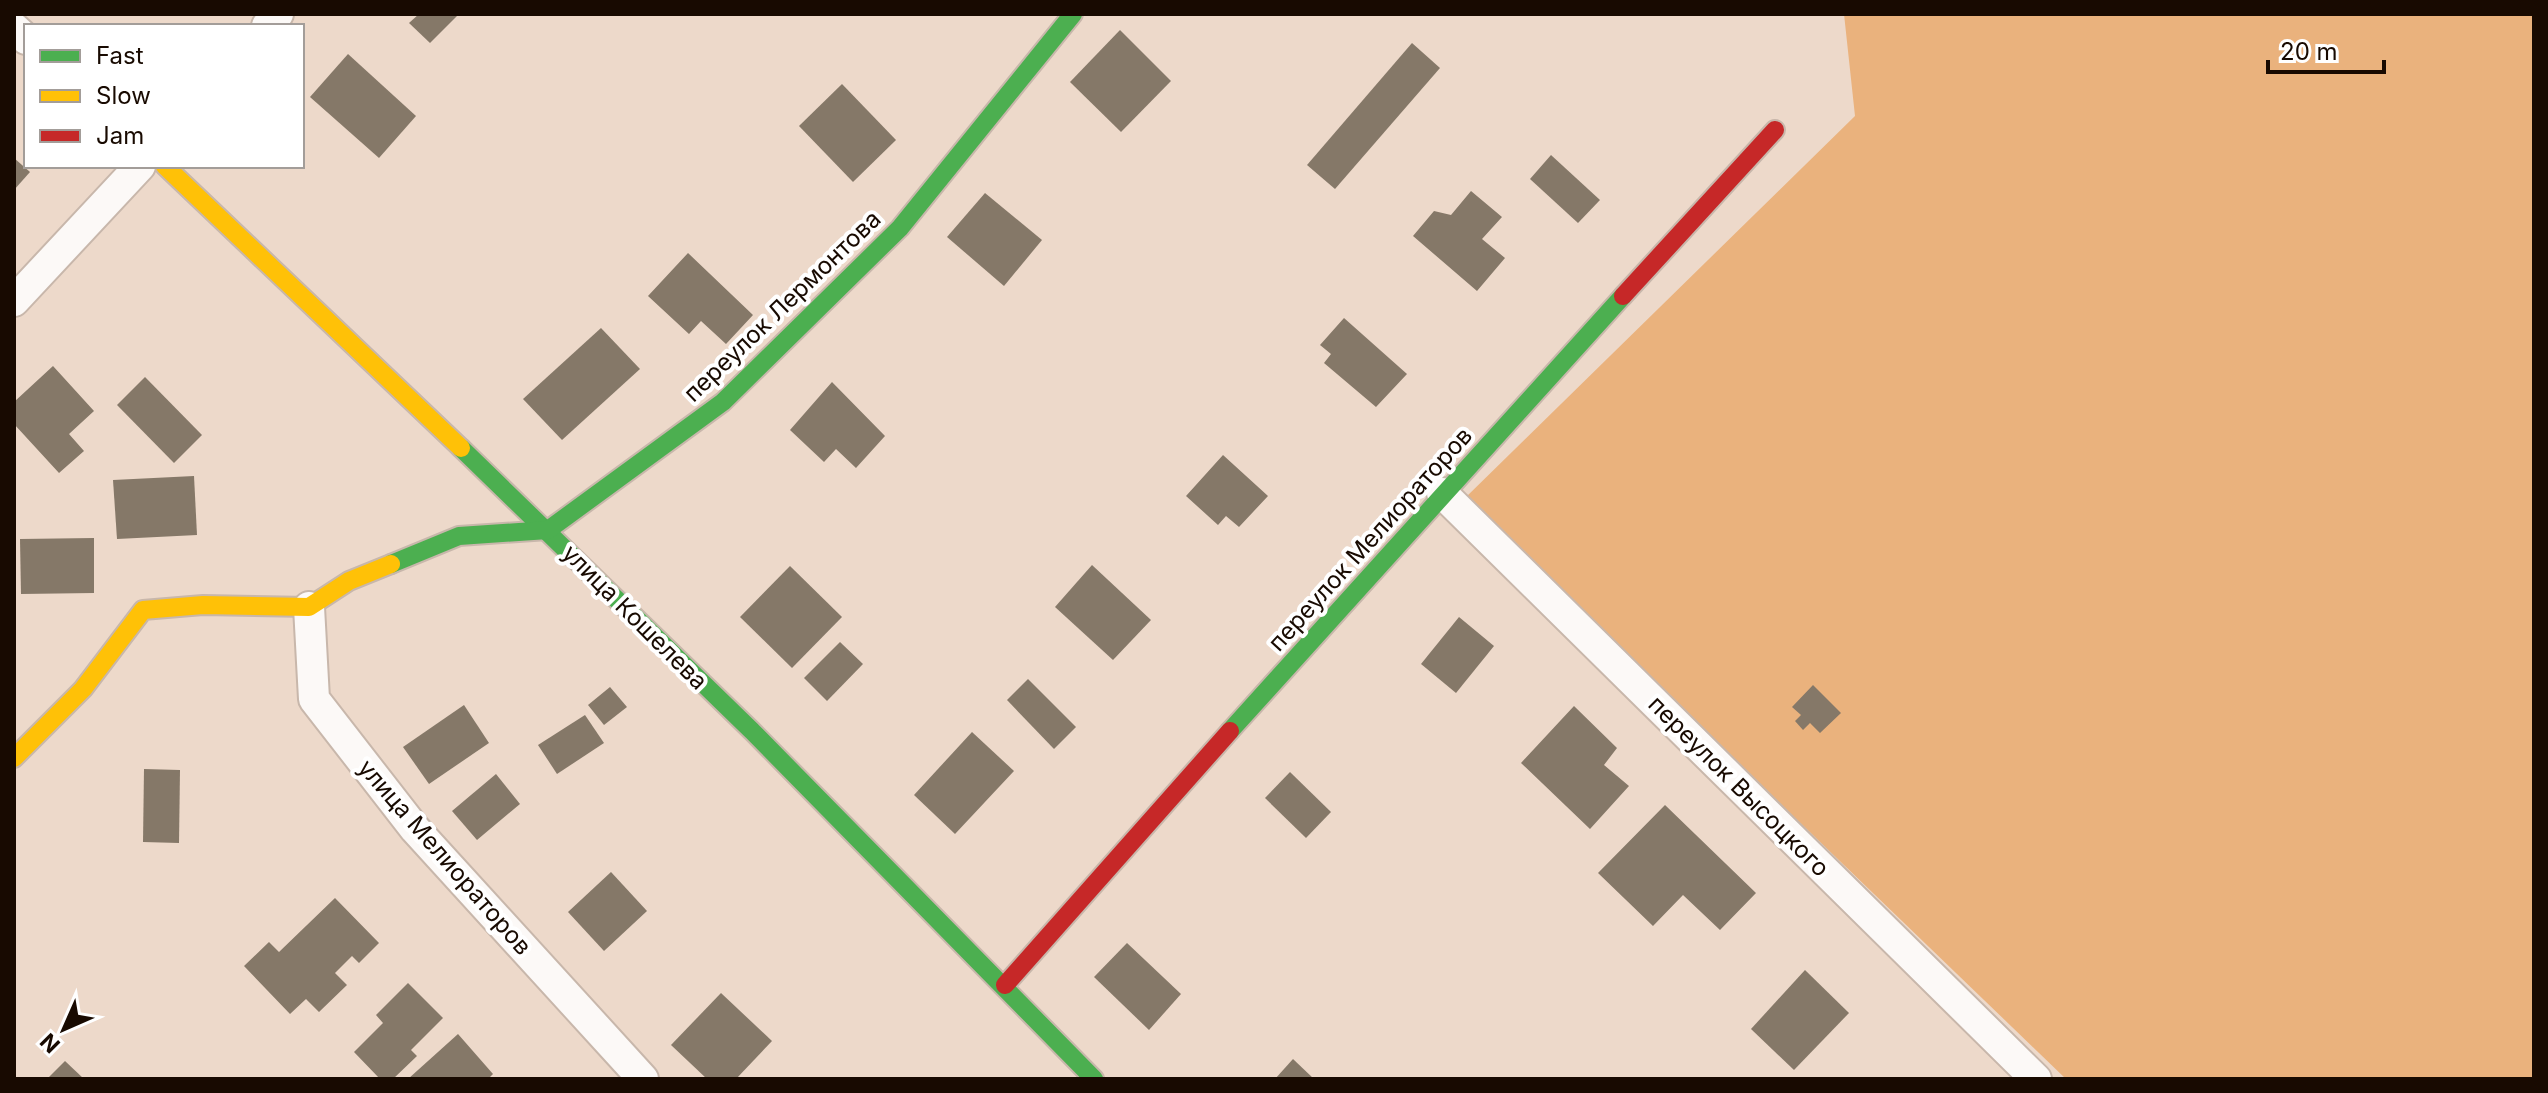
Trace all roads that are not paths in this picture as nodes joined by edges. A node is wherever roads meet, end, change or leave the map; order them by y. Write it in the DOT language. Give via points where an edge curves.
graph roads {
  1 [pos="1073,14"];
  2 [pos="1775,130"];
  3 [pos="138,168"];
  4 [pos="167,168"];
  5 [pos="14,301"];
  6 [pos="1442,493"];
  7 [pos="548,530"];
  8 [pos="309,607"];
  9 [pos="14,758"];
  10 [pos="1005,985"];
  11 [pos="643,1079"];
  12 [pos="1094,1079"];
  13 [pos="2036,1079"];
  1 -- 7 [label="street, переулок Лермонтова" via="900,228 801,326 723,402"];
  2 -- 6 [label="street, переулок Мелиораторов"];
  3 -- 5 [label="street"];
  4 -- 7 [label="street, улица Кошелева"];
  6 -- 10 [label="street, переулок Мелиораторов"];
  6 -- 13 [label="street, переулок Высоцкого"];
  7 -- 8 [label="street" via="459,536 349,581"];
  7 -- 10 [label="street, улица Кошелева"];
  8 -- 9 [label="street" via="143,610 83,689"];
  8 -- 11 [label="street, улица Мелиораторов" via="314,699 415,829"];
  10 -- 12 [label="street, улица Кошелева"];
}
